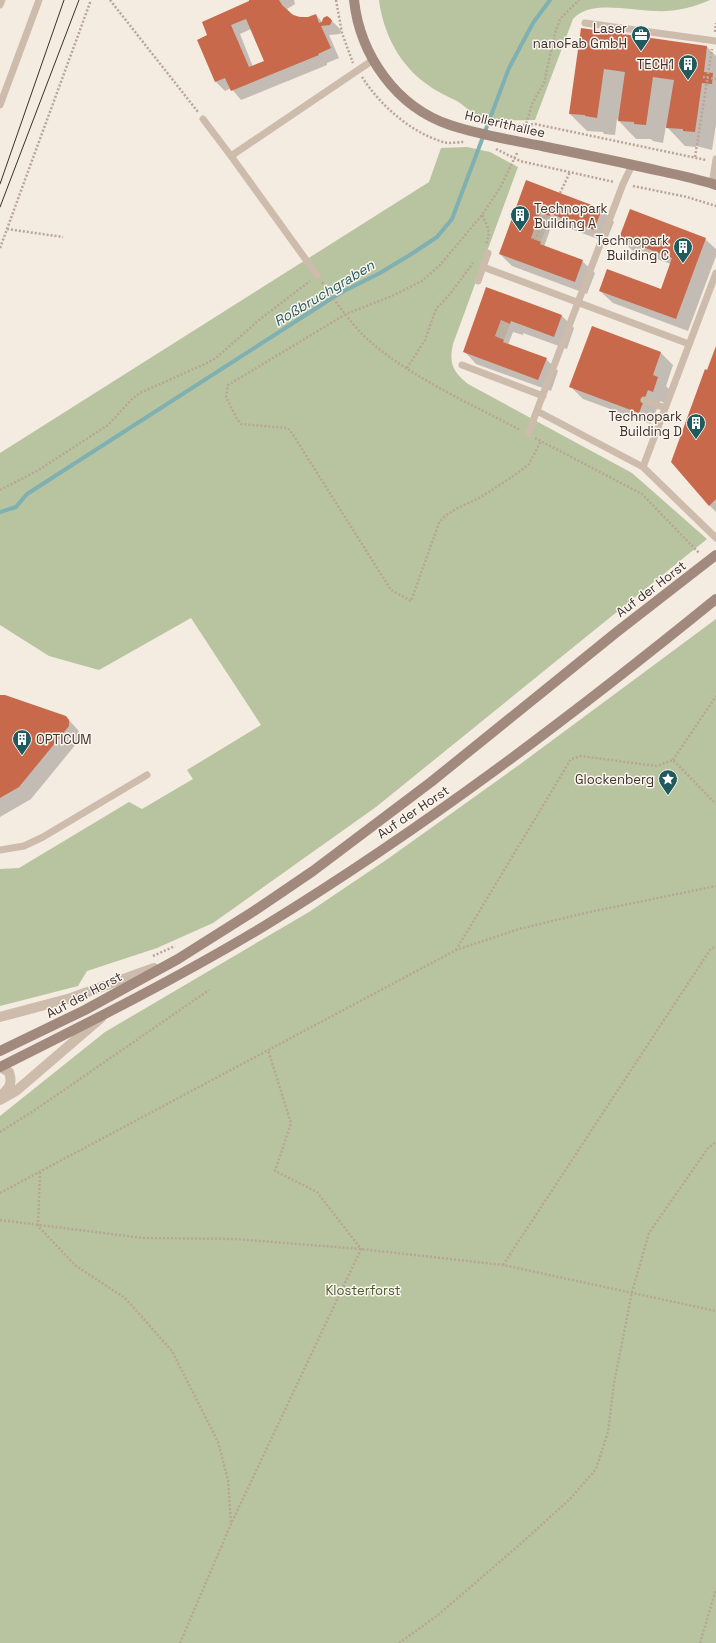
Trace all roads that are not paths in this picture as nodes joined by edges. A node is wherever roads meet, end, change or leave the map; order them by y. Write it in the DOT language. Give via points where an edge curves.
graph roads {
  1 [pos="2,0"];
  2 [pos="39,0"];
  3 [pos="354,0"];
  4 [pos="0,6"];
  5 [pos="585,23"];
  6 [pos="715,41"];
  7 [pos="373,60"];
  8 [pos="0,105"];
  9 [pos="203,119"];
  10 [pos="231,156"];
  11 [pos="716,161"];
  12 [pos="632,165"];
  13 [pos="714,184"];
  14 [pos="486,250"];
  15 [pos="483,267"];
  16 [pos="716,273"];
  17 [pos="317,275"];
  18 [pos="478,281"];
  19 [pos="578,302"];
  20 [pos="689,344"];
  21 [pos="462,365"];
  22 [pos="542,396"];
  23 [pos="644,400"];
  24 [pos="665,408"];
  25 [pos="537,411"];
  26 [pos="528,434"];
  27 [pos="643,467"];
  28 [pos="716,538"];
  29 [pos="716,555"];
  30 [pos="716,599"];
  31 [pos="147,775"];
  32 [pos="0,850"];
  33 [pos="178,959"];
  34 [pos="0,1016"];
  35 [pos="104,1016"];
  36 [pos="0,1051"];
  37 [pos="0,1067"];
  38 [pos="0,1097"];
  39 [pos="0,1100"];
  1 -- 4 [label="lane"];
  2 -- 8 [label="lane"];
  3 -- 7 [label="street, Hollerithallee" via="359,27"];
  5 -- 6 [label="lane"];
  7 -- 10 [label="lane"];
  7 -- 12 [label="street, Hollerithallee" via="392,86 413,105 450,125"];
  9 -- 10 [label="lane"];
  10 -- 17 [label="lane"];
  11 -- 13 [label="lane"];
  12 -- 13 [label="street, Hollerithallee"];
  12 -- 19 [label="lane"];
  14 -- 15 [label="lane"];
  15 -- 18 [label="lane"];
  15 -- 19 [label="lane"];
  16 -- 20 [label="lane"];
  19 -- 20 [label="lane"];
  19 -- 22 [label="lane"];
  20 -- 24 [label="lane"];
  21 -- 22 [label="lane"];
  22 -- 25 [label="lane"];
  23 -- 24 [label="lane"];
  24 -- 27 [label="lane"];
  25 -- 26 [label="lane"];
  25 -- 27 [label="lane"];
  27 -- 28 [label="lane"];
  29 -- 33 [label="street, Auf der Horst" via="369,831 267,902"];
  30 -- 35 [label="street, Auf der Horst" via="633,666 450,804 265,926"];
  31 -- 32 [label="lane" via="43,837 24,846"];
  33 -- 34 [label="street, Auf der Horst" via="71,998"];
  33 -- 36 [label="street, Auf der Horst" via="85,1010"];
  35 -- 37 [label="street, Auf der Horst"];
  35 -- 39 [label="street, Auf der Horst" via="16,1091"];
  37 -- 38 [label="street, Auf der Horst" via="9,1072 12,1080 9,1088"];
}
